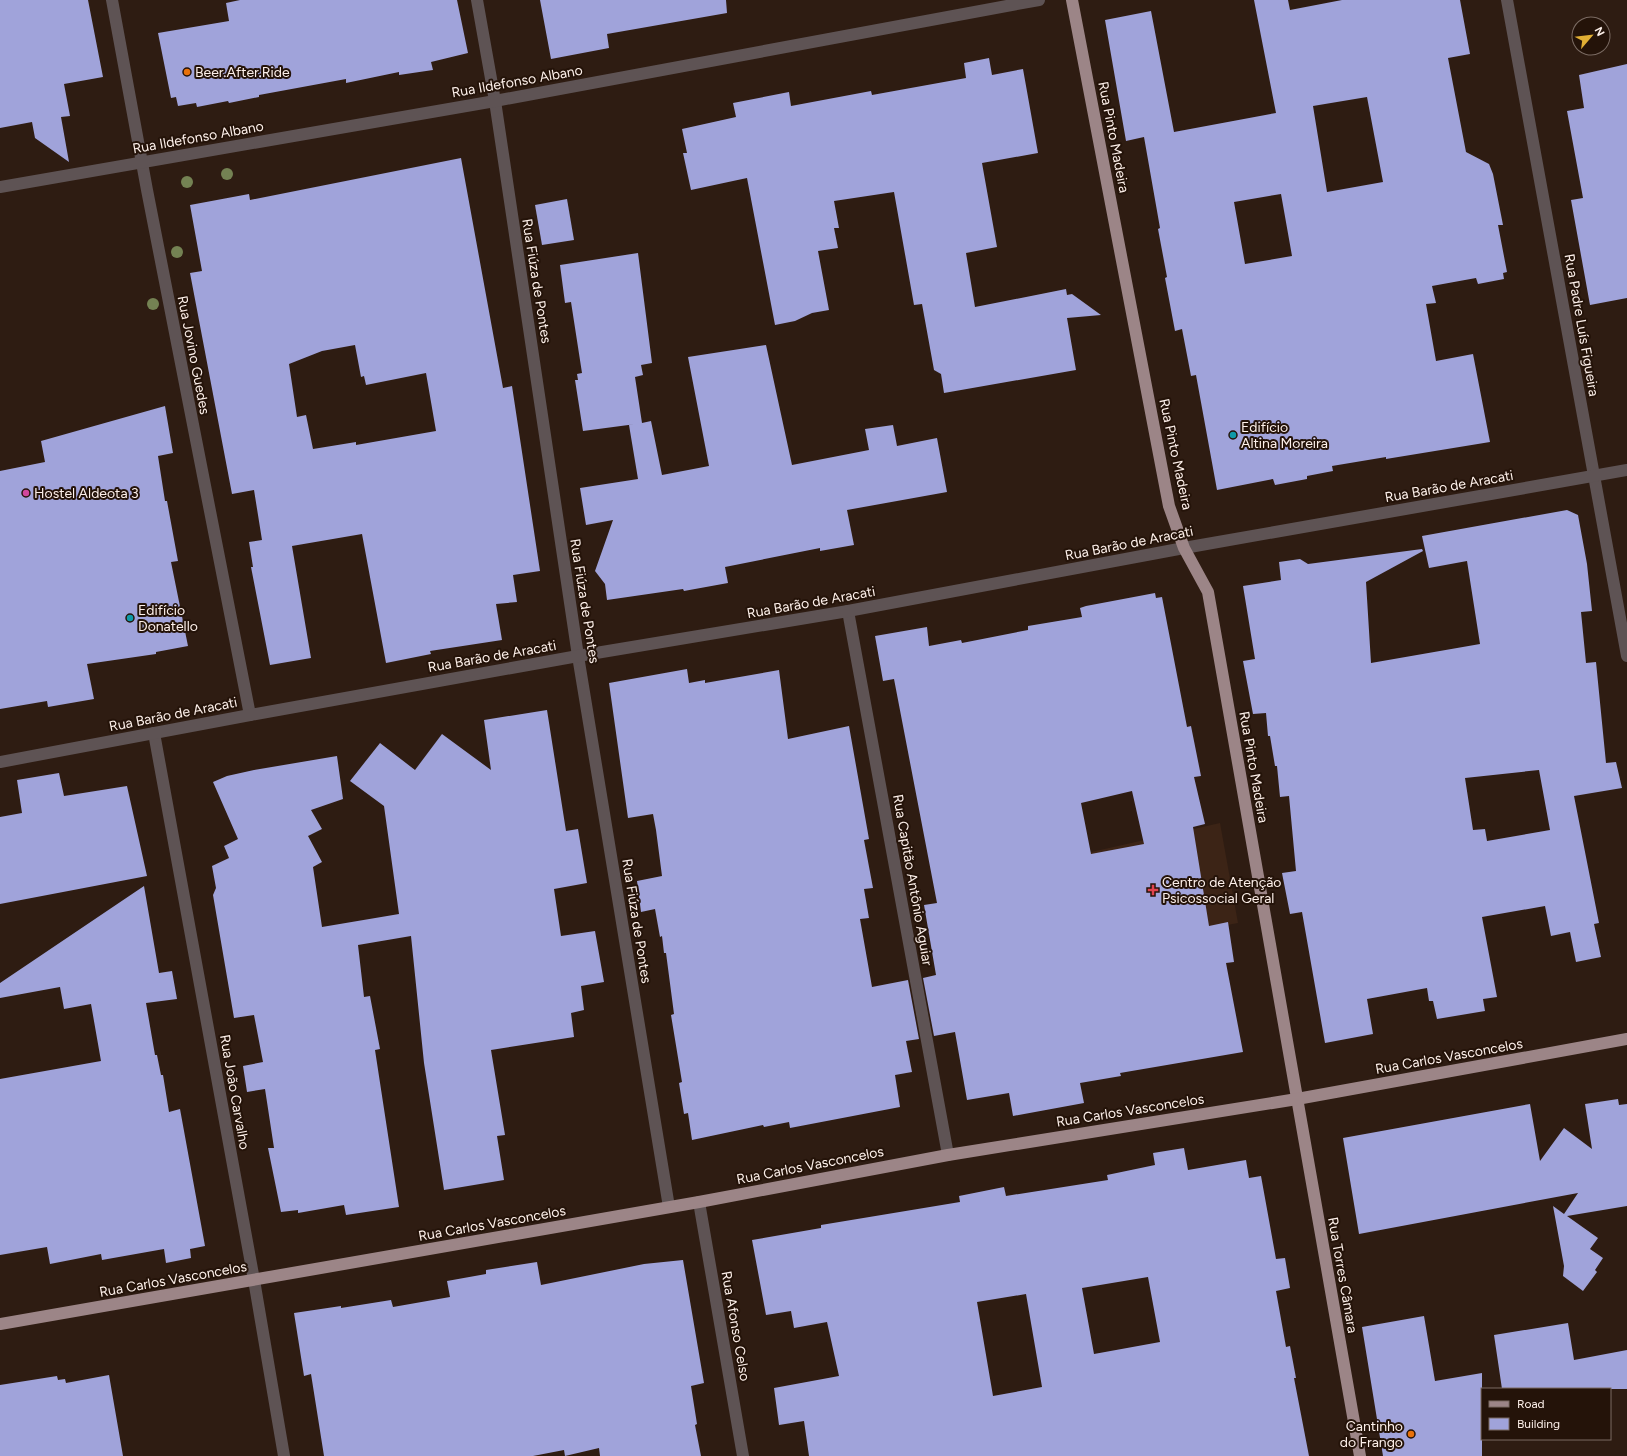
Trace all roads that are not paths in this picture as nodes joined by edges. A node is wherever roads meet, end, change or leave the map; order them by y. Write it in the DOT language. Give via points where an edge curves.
graph roads {
  1 [pos="112,0"];
  2 [pos="477,0"];
  3 [pos="1039,0"];
  4 [pos="1072,0"];
  5 [pos="1507,0"];
  6 [pos="495,101"];
  7 [pos="141,162"];
  8 [pos="0,187"];
  9 [pos="1627,470"];
  10 [pos="1595,476"];
  11 [pos="1184,548"];
  12 [pos="848,611"];
  13 [pos="578,656"];
  14 [pos="1627,656"];
  15 [pos="250,714"];
  16 [pos="154,733"];
  17 [pos="0,762"];
  18 [pos="1627,1039"];
  19 [pos="1297,1099"];
  20 [pos="948,1155"];
  21 [pos="699,1202"];
  22 [pos="669,1207"];
  23 [pos="254,1280"];
  24 [pos="0,1324"];
  25 [pos="284,1456"];
  26 [pos="743,1456"];
  27 [pos="1360,1456"];
  1 -- 7 [label="street, Rua Jovino Guedes"];
  2 -- 6 [label="street, Rua Fiúza de Pontes"];
  3 -- 6 [label="street, Rua Ildefonso Albano"];
  4 -- 11 [label="main road, Rua Pinto Madeira" via="1169,506"];
  5 -- 10 [label="street, Rua Padre Luís Figueira"];
  6 -- 7 [label="street, Rua Ildefonso Albano"];
  6 -- 13 [label="street, Rua Fiúza de Pontes"];
  7 -- 8 [label="street, Rua Ildefonso Albano"];
  7 -- 15 [label="street, Rua Jovino Guedes"];
  9 -- 10 [label="street, Rua Barão de Aracati"];
  10 -- 11 [label="street, Rua Barão de Aracati"];
  10 -- 14 [label="street, Rua Padre Luís Figueira"];
  11 -- 12 [label="street, Rua Barão de Aracati"];
  11 -- 19 [label="main road, Rua Pinto Madeira" via="1208,592"];
  12 -- 13 [label="street, Rua Barão de Aracati"];
  12 -- 20 [label="street, Rua Capitão Antônio Aguiar"];
  13 -- 15 [label="street, Rua Barão de Aracati"];
  13 -- 22 [label="street, Rua Fiúza de Pontes"];
  15 -- 16 [label="street, Rua Barão de Aracati"];
  16 -- 17 [label="street, Rua Barão de Aracati"];
  16 -- 23 [label="street, Rua João Carvalho"];
  18 -- 19 [label="main road, Rua Carlos Vasconcelos"];
  19 -- 20 [label="main road, Rua Carlos Vasconcelos"];
  19 -- 27 [label="main road, Rua Torres Câmara"];
  20 -- 21 [label="main road, Rua Carlos Vasconcelos"];
  21 -- 22 [label="main road, Rua Carlos Vasconcelos"];
  21 -- 26 [label="street, Rua Afonso Celso"];
  22 -- 23 [label="main road, Rua Carlos Vasconcelos"];
  23 -- 24 [label="main road, Rua Carlos Vasconcelos"];
  23 -- 25 [label="street, Rua João Carvalho"];
}
